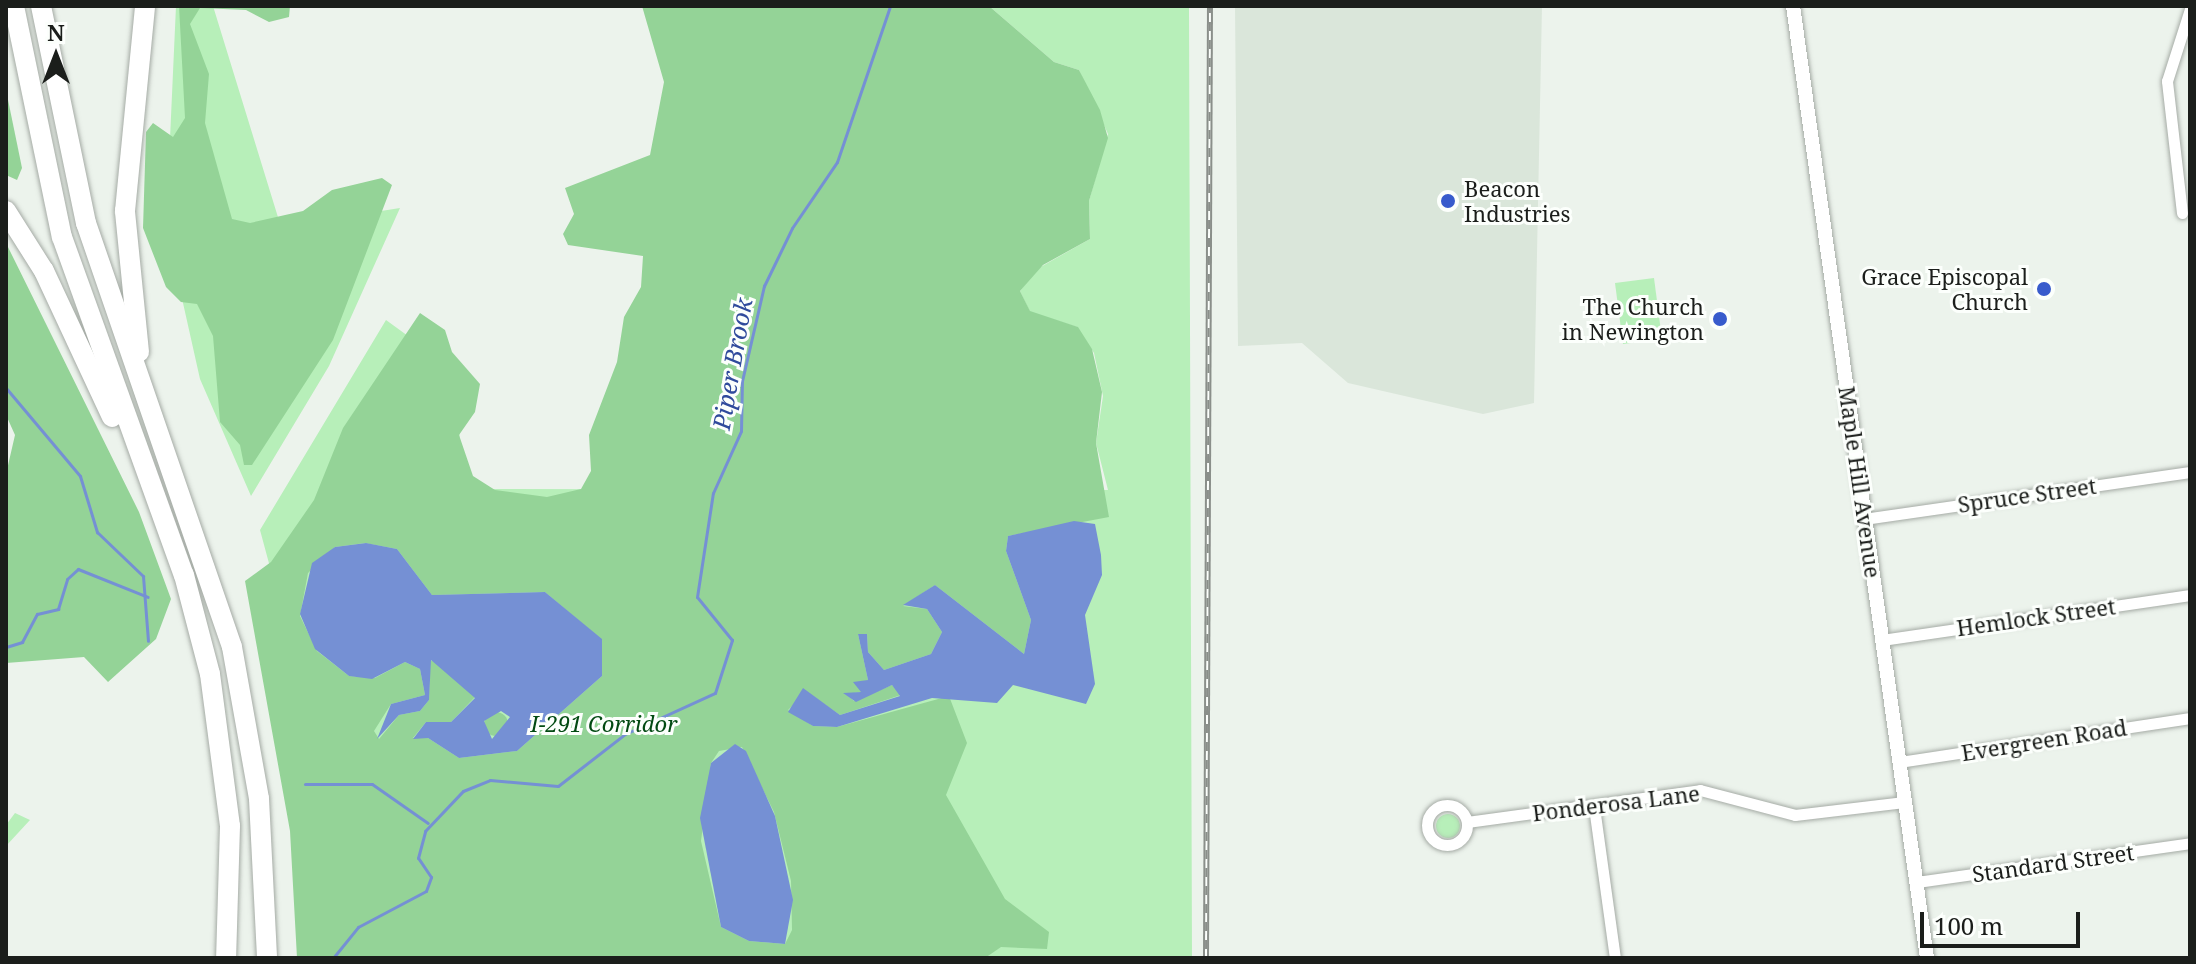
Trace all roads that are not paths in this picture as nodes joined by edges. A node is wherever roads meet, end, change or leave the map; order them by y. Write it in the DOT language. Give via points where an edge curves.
graph roads {
  1 [pos="14,6"];
  2 [pos="41,6"];
  3 [pos="145,6"];
  4 [pos="1793,6"];
  5 [pos="2190,9"];
  6 [pos="6,211"];
  7 [pos="2182,213"];
  8 [pos="140,381"];
  9 [pos="2190,472"];
  10 [pos="1864,519"];
  11 [pos="170,537"];
  12 [pos="2190,595"];
  13 [pos="1882,640"];
  14 [pos="2190,718"];
  15 [pos="1899,762"];
  16 [pos="1904,802"];
  17 [pos="1594,807"];
  18 [pos="1467,822"];
  19 [pos="2190,843"];
  20 [pos="1917,882"];
  21 [pos="226,958"];
  22 [pos="267,958"];
  23 [pos="1615,958"];
  24 [pos="1927,958"];
  1 -- 11 [label="highway" via="62,237"];
  2 -- 8 [label="highway" via="78,196"];
  3 -- 8 [label="highway" via="124,231"];
  4 -- 10 [label="street, Maple Hill Avenue"];
  5 -- 7 [label="street" via="2167,81"];
  6 -- 11 [label="highway" via="54,290"];
  8 -- 22 [label="highway" via="222,609 256,770"];
  9 -- 10 [label="street, Spruce Street"];
  10 -- 13 [label="street, Maple Hill Avenue"];
  11 -- 21 [label="highway" via="201,637 228,802"];
  12 -- 13 [label="street, Hemlock Street"];
  13 -- 15 [label="street, Maple Hill Avenue"];
  14 -- 15 [label="street, Evergreen Road"];
  15 -- 16 [label="street, Maple Hill Avenue"];
  16 -- 17 [label="street, Ponderosa Lane" via="1795,815 1700,790"];
  16 -- 20 [label="street, Maple Hill Avenue"];
  17 -- 18 [label="street, Ponderosa Lane"];
  17 -- 23 [label="street"];
  19 -- 20 [label="street, Standard Street"];
  20 -- 24 [label="street, Maple Hill Avenue"];
}
